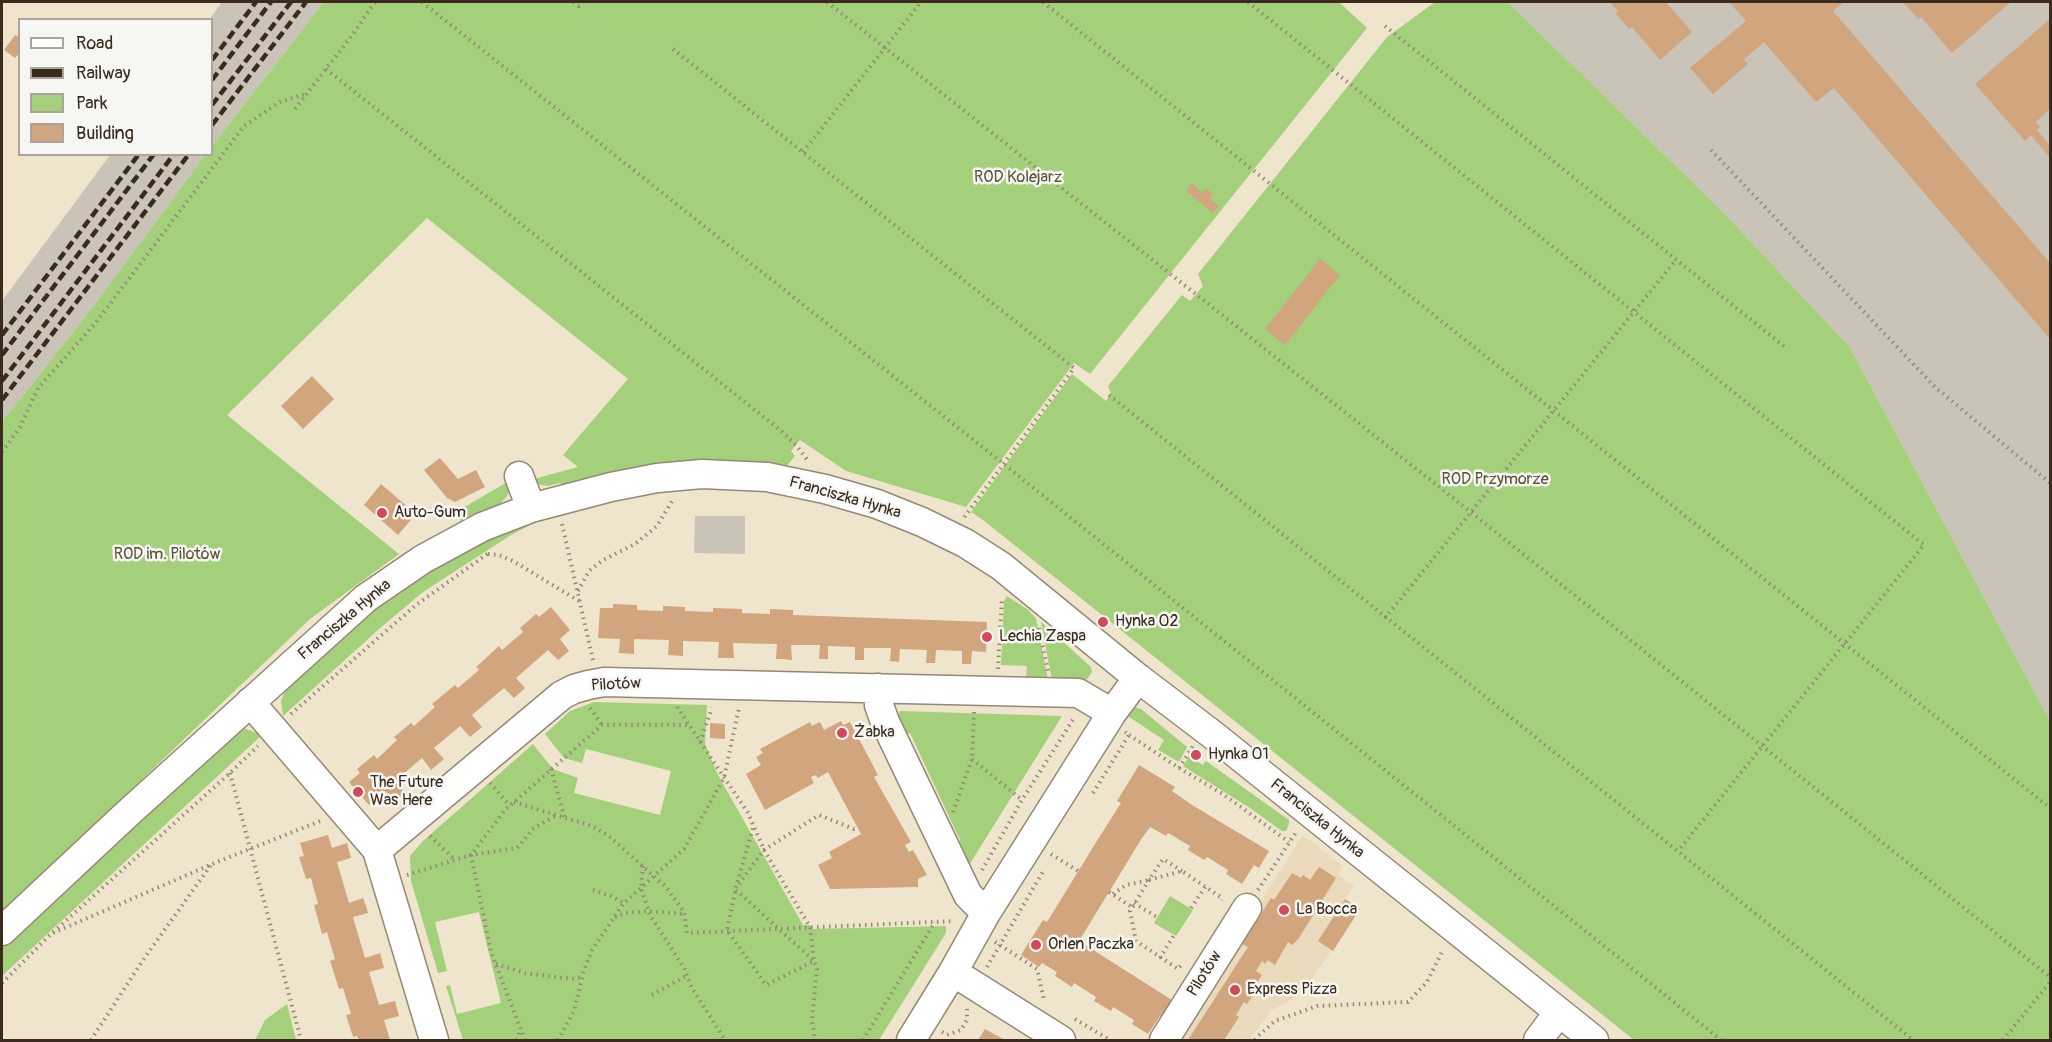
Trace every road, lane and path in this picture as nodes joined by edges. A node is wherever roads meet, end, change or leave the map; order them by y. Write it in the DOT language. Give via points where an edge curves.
graph roads {
  1 [pos="375,2"];
  2 [pos="422,2"];
  3 [pos="573,2"];
  4 [pos="583,2"];
  5 [pos="828,2"];
  6 [pos="921,2"];
  7 [pos="1043,2"];
  8 [pos="1248,2"];
  9 [pos="1385,26"];
  10 [pos="885,47"];
  11 [pos="673,48"];
  12 [pos="326,69"];
  13 [pos="308,93"];
  14 [pos="295,109"];
  15 [pos="1711,150"];
  16 [pos="803,152"];
  17 [pos="1676,260"];
  18 [pos="1634,313"];
  19 [pos="1785,347"];
  20 [pos="1109,396"];
  21 [pos="1553,409"];
  22 [pos="796,445"];
  23 [pos="2,452"];
  24 [pos="1002,464"];
  25 [pos="519,476"];
  26 [pos="2050,483"];
  27 [pos="672,500"];
  28 [pos="544,504"];
  29 [pos="1472,513"];
  30 [pos="950,535"];
  31 [pos="494,549"];
  32 [pos="486,555"];
  33 [pos="577,591"];
  34 [pos="1002,597"];
  35 [pos="580,601"];
  36 [pos="1385,618"];
  37 [pos="1846,643"];
  38 [pos="594,664"];
  39 [pos="1138,678"];
  40 [pos="662,684"];
  41 [pos="878,688"];
  42 [pos="986,690"];
  43 [pos="250,702"];
  44 [pos="714,706"];
  45 [pos="731,707"];
  46 [pos="739,708"];
  47 [pos="750,708"];
  48 [pos="1113,713"];
  49 [pos="689,726"];
  50 [pos="274,729"];
  51 [pos="1130,735"];
  52 [pos="700,743"];
  53 [pos="1193,745"];
  54 [pos="1763,746"];
  55 [pos="972,759"];
  56 [pos="1179,768"];
  57 [pos="551,769"];
  58 [pos="230,773"];
  59 [pos="724,778"];
  60 [pos="1022,800"];
  61 [pos="514,802"];
  62 [pos="2050,808"];
  63 [pos="1309,813"];
  64 [pos="332,816"];
  65 [pos="555,816"];
  66 [pos="412,819"];
  67 [pos="565,819"];
  68 [pos="933,824"];
  69 [pos="753,828"];
  70 [pos="857,828"];
  71 [pos="1289,842"];
  72 [pos="1042,848"];
  73 [pos="250,850"];
  74 [pos="377,850"];
  75 [pos="764,850"];
  76 [pos="1678,851"];
  77 [pos="471,855"];
  78 [pos="456,860"];
  79 [pos="212,864"];
  80 [pos="643,866"];
  81 [pos="1078,871"];
  82 [pos="1182,871"];
  83 [pos="655,877"];
  84 [pos="1149,880"];
  85 [pos="387,882"];
  86 [pos="1205,887"];
  87 [pos="642,888"];
  88 [pos="736,888"];
  89 [pos="593,890"];
  90 [pos="624,903"];
  91 [pos="1133,905"];
  92 [pos="1191,908"];
  93 [pos="1216,908"];
  94 [pos="1247,908"];
  95 [pos="648,910"];
  96 [pos="986,913"];
  97 [pos="685,914"];
  98 [pos="1157,917"];
  99 [pos="612,918"];
  100 [pos="958,921"];
  101 [pos="935,922"];
  102 [pos="810,927"];
  103 [pos="777,928"];
  104 [pos="727,930"];
  105 [pos="2,931"];
  106 [pos="50,935"];
  107 [pos="1174,935"];
  108 [pos="1447,942"];
  109 [pos="999,945"];
  110 [pos="1160,958"];
  111 [pos="1184,959"];
  112 [pos="814,962"];
  113 [pos="496,964"];
  114 [pos="686,976"];
  115 [pos="582,977"];
  116 [pos="2050,977"];
  117 [pos="964,980"];
  118 [pos="2050,982"];
  119 [pos="2,983"];
  120 [pos="652,995"];
  121 [pos="1044,1000"];
  122 [pos="1559,1012"];
  123 [pos="520,1029"];
  124 [pos="1538,1040"];
  125 [pos="91,1041"];
  126 [pos="301,1041"];
  127 [pos="434,1041"];
  128 [pos="518,1041"];
  129 [pos="525,1041"];
  130 [pos="558,1041"];
  131 [pos="725,1041"];
  132 [pos="815,1041"];
  133 [pos="863,1041"];
  134 [pos="910,1041"];
  135 [pos="1061,1041"];
  136 [pos="1164,1041"];
  137 [pos="1255,1041"];
  138 [pos="1594,1041"];
  139 [pos="1721,1041"];
  140 [pos="1913,1041"];
  141 [pos="2003,1041"];
  1 -- 12 [label="path"];
  2 -- 24 [label="path"];
  3 -- 4 [label="path" via="579,6"];
  5 -- 10 [label="path"];
  6 -- 10 [label="path"];
  7 -- 21 [label="path"];
  8 -- 18 [label="path"];
  9 -- 17 [label="path"];
  10 -- 16 [label="path"];
  10 -- 29 [label="path"];
  11 -- 16 [label="path"];
  12 -- 13 [label="path"];
  12 -- 22 [label="path"];
  13 -- 14 [label="path"];
  13 -- 23 [label="path" via="280,102 244,126 94,325 38,388 20,427"];
  15 -- 26 [label="path" via="1935,387"];
  16 -- 24 [label="path" via="1074,368"];
  17 -- 18 [label="path"];
  17 -- 19 [label="path"];
  18 -- 21 [label="path"];
  18 -- 37 [label="path" via="1924,545"];
  20 -- 36 [label="path"];
  21 -- 29 [label="path"];
  21 -- 37 [label="path"];
  24 -- 30 [label="path"];
  24 -- 139 [label="path"];
  25 -- 28 [label="street"];
  27 -- 33 [label="path" via="657,526 635,544 603,560 589,572"];
  28 -- 30 [label="street, Franciszka Hynka" via="657,478 702,474 767,477 877,504"];
  28 -- 33 [label="path"];
  28 -- 43 [label="street, Franciszka Hynka" via="482,527 423,559 366,598"];
  29 -- 36 [label="path"];
  29 -- 54 [label="path"];
  30 -- 39 [label="street, Franciszka Hynka" via="1001,566"];
  31 -- 32 [label="path"];
  32 -- 35 [label="path" via="513,561"];
  32 -- 50 [label="path" via="416,605"];
  33 -- 35 [label="path"];
  34 -- 42 [label="path"];
  35 -- 38 [label="path"];
  36 -- 76 [label="path"];
  37 -- 54 [label="path"];
  37 -- 62 [label="path"];
  39 -- 48 [label="street"];
  39 -- 63 [label="street, Franciszka Hynka"];
  40 -- 41 [label="street, Pilotów"];
  40 -- 49 [label="path"];
  40 -- 66 [label="street, Pilotów" via="604,682 574,688"];
  41 -- 42 [label="street, Pilotów"];
  41 -- 68 [label="street" via="885,722"];
  42 -- 48 [label="street, Pilotów" via="1078,693"];
  42 -- 55 [label="path"];
  43 -- 50 [label="street"];
  43 -- 105 [label="street, Franciszka Hynka"];
  44 -- 52 [label="path"];
  45 -- 46 [label="path"];
  46 -- 47 [label="path"];
  46 -- 59 [label="path"];
  48 -- 72 [label="street"];
  49 -- 52 [label="path"];
  49 -- 57 [label="path" via="602,724"];
  50 -- 58 [label="path"];
  50 -- 74 [label="street"];
  51 -- 56 [label="path"];
  52 -- 59 [label="path"];
  53 -- 56 [label="path"];
  54 -- 76 [label="path"];
  54 -- 116 [label="path"];
  55 -- 60 [label="path"];
  55 -- 68 [label="path" via="952,816"];
  56 -- 71 [label="path"];
  57 -- 61 [label="path"];
  57 -- 67 [label="path"];
  58 -- 73 [label="path"];
  58 -- 106 [label="path"];
  59 -- 69 [label="path" via="748,813"];
  59 -- 83 [label="path" via="684,849"];
  61 -- 65 [label="path"];
  61 -- 77 [label="path"];
  63 -- 71 [label="path"];
  63 -- 122 [label="street, Franciszka Hynka"];
  64 -- 73 [label="path"];
  65 -- 67 [label="path"];
  65 -- 77 [label="path" via="534,828 517,848"];
  66 -- 74 [label="street, Pilotów"];
  66 -- 78 [label="path"];
  67 -- 80 [label="path" via="592,826"];
  68 -- 96 [label="street" via="968,895"];
  69 -- 75 [label="path"];
  69 -- 88 [label="path"];
  70 -- 75 [label="path" via="819,815"];
  71 -- 94 [label="path"];
  72 -- 81 [label="path"];
  72 -- 96 [label="street"];
  72 -- 109 [label="path"];
  73 -- 79 [label="path"];
  73 -- 126 [label="path"];
  74 -- 85 [label="street"];
  75 -- 88 [label="path"];
  75 -- 102 [label="path"];
  76 -- 140 [label="path"];
  77 -- 78 [label="path"];
  77 -- 113 [label="path"];
  78 -- 85 [label="path"];
  79 -- 106 [label="path"];
  79 -- 125 [label="path"];
  80 -- 83 [label="path"];
  80 -- 87 [label="path"];
  82 -- 84 [label="path"];
  82 -- 84 [label="path" via="1163,860"];
  82 -- 86 [label="path"];
  83 -- 87 [label="path"];
  83 -- 97 [label="path"];
  84 -- 91 [label="path"];
  84 -- 91 [label="path" via="1111,893"];
  85 -- 127 [label="street"];
  86 -- 92 [label="path"];
  86 -- 93 [label="path" via="1222,898"];
  87 -- 90 [label="path"];
  87 -- 95 [label="path"];
  88 -- 103 [label="path"];
  88 -- 104 [label="path"];
  89 -- 90 [label="path"];
  90 -- 99 [label="path"];
  91 -- 98 [label="path"];
  91 -- 110 [label="path" via="1130,911 1136,941"];
  94 -- 136 [label="street, Pilotów"];
  95 -- 97 [label="path"];
  95 -- 99 [label="path"];
  95 -- 114 [label="path"];
  96 -- 117 [label="street"];
  97 -- 104 [label="path" via="687,933"];
  99 -- 115 [label="path" via="592,950"];
  100 -- 101 [label="path"];
  101 -- 102 [label="path"];
  101 -- 133 [label="path"];
  102 -- 103 [label="path"];
  102 -- 112 [label="path"];
  103 -- 104 [label="path"];
  103 -- 112 [label="path"];
  104 -- 112 [label="path" via="766,985"];
  106 -- 119 [label="path"];
  107 -- 110 [label="path"];
  108 -- 137 [label="path" via="1427,982 1408,1002 1317,1005 1275,1021"];
  109 -- 117 [label="path"];
  109 -- 121 [label="path" via="1037,969"];
  110 -- 111 [label="path" via="1178,969"];
  112 -- 132 [label="path" via="818,979 812,1020"];
  113 -- 115 [label="path" via="525,973"];
  113 -- 123 [label="path"];
  114 -- 120 [label="path"];
  114 -- 131 [label="path"];
  115 -- 130 [label="path" via="574,1011"];
  117 -- 134 [label="street"];
  117 -- 135 [label="street"];
  118 -- 141 [label="path"];
  122 -- 124 [label="street"];
  122 -- 138 [label="street, Franciszka Hynka"];
  123 -- 128 [label="path"];
  123 -- 129 [label="path"];
}
